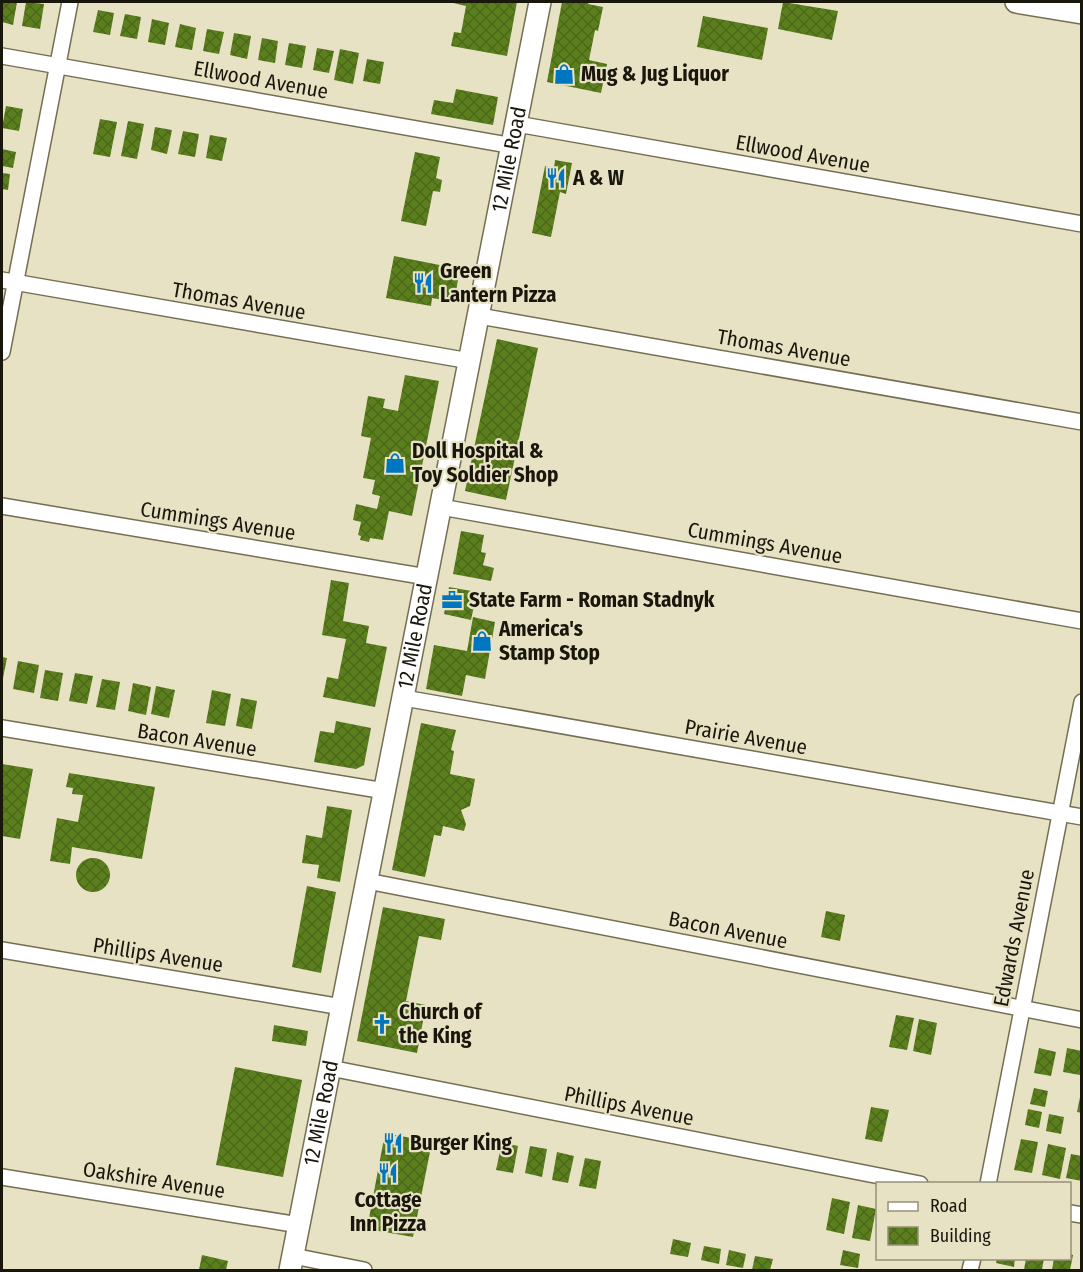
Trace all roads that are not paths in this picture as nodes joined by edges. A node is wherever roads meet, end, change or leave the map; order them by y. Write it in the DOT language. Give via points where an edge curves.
graph roads {
  1 [pos="70,2"];
  2 [pos="540,2"];
  3 [pos="1016,2"];
  4 [pos="1082,13"];
  5 [pos="2,56"];
  6 [pos="57,65"];
  7 [pos="517,124"];
  8 [pos="513,146"];
  9 [pos="1082,224"];
  10 [pos="8,282"];
  11 [pos="479,316"];
  12 [pos="2,352"];
  13 [pos="470,361"];
  14 [pos="1082,422"];
  15 [pos="2,506"];
  16 [pos="441,507"];
  17 [pos="427,577"];
  18 [pos="1082,621"];
  19 [pos="404,698"];
  20 [pos="1082,702"];
  21 [pos="2,729"];
  22 [pos="386,791"];
  23 [pos="1060,814"];
  24 [pos="1082,817"];
  25 [pos="367,881"];
  26 [pos="2,950"];
  27 [pos="342,1007"];
  28 [pos="1022,1008"];
  29 [pos="1082,1020"];
  30 [pos="330,1068"];
  31 [pos="2,1177"];
  32 [pos="910,1182"];
  33 [pos="988,1182"];
  34 [pos="299,1225"];
  35 [pos="292,1263"];
  36 [pos="364,1270"];
  1 -- 6 [label="street"];
  2 -- 7 [label="main road, 12 Mile Road"];
  3 -- 4 [label="main road"];
  5 -- 6 [label="street, Ellwood Avenue"];
  6 -- 8 [label="street, Ellwood Avenue"];
  6 -- 10 [label="street"];
  7 -- 8 [label="main road, 12 Mile Road"];
  7 -- 9 [label="street, Ellwood Avenue"];
  8 -- 11 [label="main road, 12 Mile Road"];
  10 -- 12 [label="street"];
  10 -- 13 [label="street, Thomas Avenue"];
  11 -- 13 [label="main road, 12 Mile Road"];
  11 -- 14 [label="street, Thomas Avenue"];
  13 -- 16 [label="main road, 12 Mile Road"];
  15 -- 17 [label="street, Cummings Avenue"];
  16 -- 17 [label="main road, 12 Mile Road"];
  16 -- 18 [label="street, Cummings Avenue"];
  17 -- 19 [label="main road, 12 Mile Road"];
  19 -- 22 [label="main road, 12 Mile Road"];
  19 -- 23 [label="street, Prairie Avenue"];
  20 -- 23 [label="street, Edwards Avenue"];
  21 -- 22 [label="street, Bacon Avenue"];
  22 -- 25 [label="main road, 12 Mile Road"];
  23 -- 24 [label="street, Prairie Avenue"];
  23 -- 28 [label="street, Edwards Avenue"];
  25 -- 27 [label="main road, 12 Mile Road"];
  25 -- 28 [label="street, Bacon Avenue"];
  26 -- 27 [label="street, Phillips Avenue"];
  27 -- 30 [label="main road, 12 Mile Road"];
  28 -- 29 [label="street, Bacon Avenue"];
  28 -- 33 [label="street, Edwards Avenue"];
  30 -- 32 [label="street, Phillips Avenue"];
  30 -- 34 [label="main road, 12 Mile Road"];
  31 -- 34 [label="street, Oakshire Avenue"];
  34 -- 35 [label="main road, 12 Mile Road"];
  35 -- 36 [label="street"];
}
